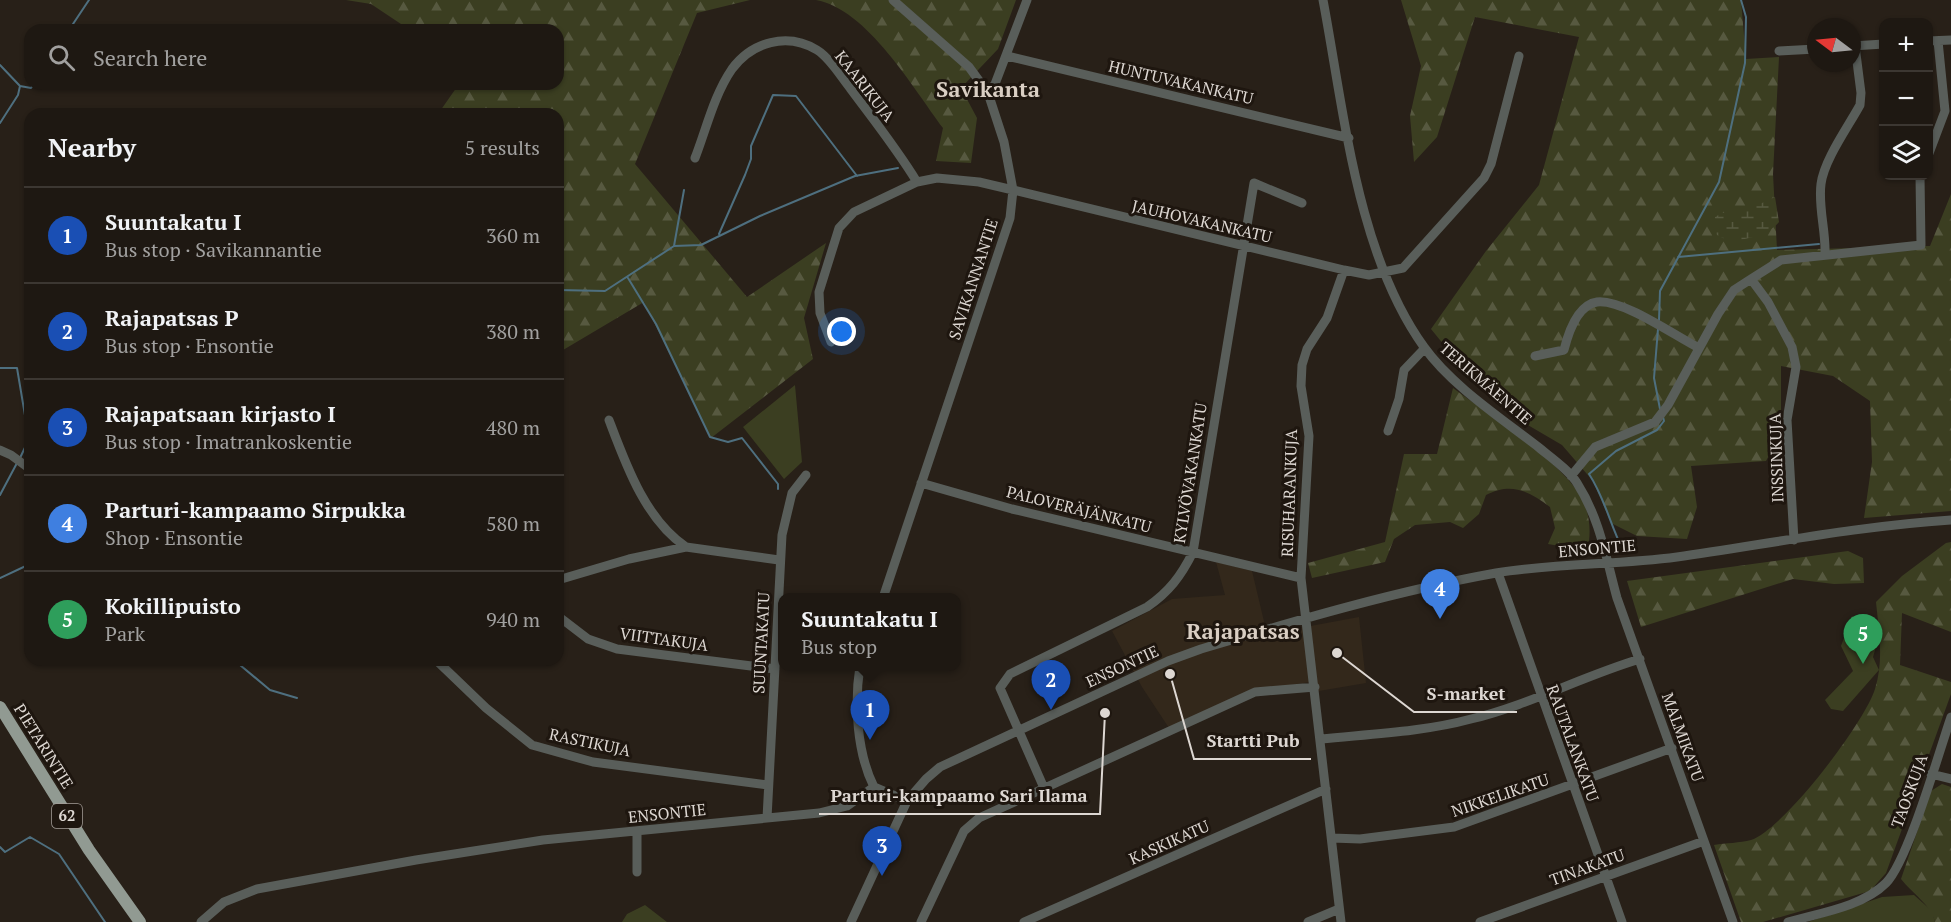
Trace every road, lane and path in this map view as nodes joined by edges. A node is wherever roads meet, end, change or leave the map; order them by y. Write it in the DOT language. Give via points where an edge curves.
graph roads {
  1 [pos="893,0"];
  2 [pos="1027,0"];
  3 [pos="1323,0"];
  4 [pos="1951,40"];
  5 [pos="1934,41"];
  6 [pos="1879,44"];
  7 [pos="1861,46"];
  8 [pos="1807,49"];
  9 [pos="1779,51"];
  10 [pos="1006,56"];
  11 [pos="1519,56"];
  12 [pos="1858,72"];
  13 [pos="988,93"];
  14 [pos="1349,138"];
  15 [pos="1933,145"];
  16 [pos="695,158"];
  17 [pos="1920,180"];
  18 [pos="917,182"];
  19 [pos="1013,190"];
  20 [pos="1302,203"];
  21 [pos="1243,245"];
  22 [pos="1825,254"];
  23 [pos="1344,270"];
  24 [pos="1384,274"];
  25 [pos="1751,279"];
  26 [pos="831,342"];
  27 [pos="1425,348"];
  28 [pos="1699,348"];
  29 [pos="1535,356"];
  30 [pos="609,420"];
  31 [pos="1388,431"];
  32 [pos="0,450"];
  33 [pos="24,465"];
  34 [pos="806,475"];
  35 [pos="1571,476"];
  36 [pos="921,483"];
  37 [pos="1951,520"];
  38 [pos="1794,540"];
  39 [pos="686,547"];
  40 [pos="1193,552"];
  41 [pos="779,560"];
  42 [pos="1609,561"];
  43 [pos="1498,573"];
  44 [pos="564,578"];
  45 [pos="1301,578"];
  46 [pos="884,593"];
  47 [pos="1307,619"];
  48 [pos="564,621"];
  49 [pos="1640,659"];
  50 [pos="442,666"];
  51 [pos="775,669"];
  52 [pos="860,671"];
  53 [pos="1315,687"];
  54 [pos="1540,695"];
  55 [pos="0,707"];
  56 [pos="1951,717"];
  57 [pos="1020,731"];
  58 [pos="1321,739"];
  59 [pos="1672,748"];
  60 [pos="1931,774"];
  61 [pos="1951,779"];
  62 [pos="768,785"];
  63 [pos="1572,786"];
  64 [pos="874,787"];
  65 [pos="1044,788"];
  66 [pos="1326,789"];
  67 [pos="907,801"];
  68 [pos="767,818"];
  69 [pos="637,831"];
  70 [pos="1332,838"];
  71 [pos="1704,841"];
  72 [pos="637,872"];
  73 [pos="1606,876"];
  74 [pos="1339,909"];
  75 [pos="140,922"];
  76 [pos="201,922"];
  77 [pos="851,922"];
  78 [pos="921,922"];
  79 [pos="1024,922"];
  80 [pos="1308,922"];
  81 [pos="1341,922"];
  82 [pos="1480,922"];
  83 [pos="1622,922"];
  84 [pos="1733,922"];
  85 [pos="1788,922"];
  1 -- 13 [label="street, SAVIKANNANTIE" via="969,67"];
  2 -- 10 [label="street"];
  3 -- 14 [label="street, TERIKMÄENTIE"];
  4 -- 5 [label="street"];
  5 -- 15 [label="street" via="1945,111"];
  6 -- 7 [label="street"];
  8 -- 9 [label="street"];
  10 -- 13 [label="street"];
  10 -- 14 [label="street, HUNTUVAKANKATU"];
  11 -- 24 [label="street" via="1484,178 1403,268"];
  12 -- 22 [label="street" via="1860,105 1821,184"];
  13 -- 19 [label="street, SAVIKANNANTIE" via="1004,142"];
  14 -- 24 [label="street, TERIKMÄENTIE" via="1372,241"];
  16 -- 18 [label="street, KAARIKUJA" via="732,70 751,49 775,41 796,42 818,51 840,75"];
  17 -- 22 [label="street" via="1921,245"];
  18 -- 19 [label="street, JAUHOVAKANKATU" via="959,179"];
  18 -- 26 [label="street, JAUHOVAKANKATU" via="854,212 839,228 819,292 820,313"];
  19 -- 21 [label="street, JAUHOVAKANKATU"];
  19 -- 36 [label="street, SAVIKANNANTIE" via="1010,218"];
  20 -- 21 [label="street, KYLVÖVAKANKATU" via="1254,183"];
  21 -- 23 [label="street, JAUHOVAKANKATU"];
  21 -- 40 [label="street, KYLVÖVAKANKATU"];
  22 -- 25 [label="street" via="1781,260"];
  23 -- 24 [label="street, JAUHOVAKANKATU"];
  23 -- 45 [label="street, RISUHARANKUJA" via="1327,318 1307,349 1302,365 1301,386 1309,436"];
  24 -- 27 [label="street, TERIKMÄENTIE"];
  25 -- 28 [label="street" via="1734,290"];
  25 -- 38 [label="street, INSSINKUJA" via="1792,347 1796,367 1787,420"];
  27 -- 31 [label="street" via="1404,370"];
  27 -- 35 [label="street, TERIKMÄENTIE" via="1474,396"];
  28 -- 29 [label="street" via="1636,314 1597,302 1575,321 1564,350"];
  28 -- 35 [label="street" via="1655,422 1595,447"];
  30 -- 39 [label="street" via="630,476 674,539"];
  32 -- 33 [label="street"];
  34 -- 41 [label="street, SUUNTAKATU" via="792,493"];
  35 -- 42 [label="street, TERIKMÄENTIE" via="1593,510"];
  36 -- 40 [label="street, PALOVERÄJÄNKATU"];
  36 -- 46 [label="street, SAVIKANNANTIE"];
  37 -- 38 [label="street, ENSONTIE" via="1888,525"];
  38 -- 42 [label="street, ENSONTIE" via="1664,558"];
  39 -- 41 [label="street"];
  39 -- 44 [label="street"];
  40 -- 45 [label="street, PALOVERÄJÄNKATU"];
  40 -- 57 [label="street, KYLVÖVAKANKATU" via="1166,594 1147,607 1010,674 1003,681 1000,688"];
  41 -- 51 [label="street, SUUNTAKATU"];
  42 -- 43 [label="street, ENSONTIE"];
  42 -- 49 [label="street, MALMIKATU" via="1617,598"];
  43 -- 47 [label="street, ENSONTIE"];
  43 -- 54 [label="street, RAUTALANKATU"];
  45 -- 47 [label="street, RISUHARANKUJA"];
  47 -- 53 [label="street, RISUHARANKUJA"];
  47 -- 57 [label="street, ENSONTIE" via="1201,648"];
  48 -- 51 [label="street, VIITTAKUJA" via="588,639 617,649"];
  49 -- 54 [label="street"];
  49 -- 59 [label="street, MALMIKATU"];
  50 -- 62 [label="street, RASTIKUJA" via="532,745 593,762"];
  51 -- 62 [label="street, SUUNTAKATU"];
  52 -- 64 [label="street" via="859,719 868,775"];
  53 -- 58 [label="street, RISUHARANKUJA"];
  53 -- 65 [label="street" via="1255,692"];
  54 -- 58 [label="street" via="1442,726"];
  54 -- 63 [label="street, RAUTALANKATU"];
  55 -- 75 [label="main road, PIETARINTIE / 62" via="88,850"];
  56 -- 60 [label="street, TAOSKUJA"];
  57 -- 65 [label="street, KYLVÖVAKANKATU"];
  57 -- 67 [label="street, ENSONTIE" via="940,767"];
  58 -- 66 [label="street, RISUHARANKUJA"];
  59 -- 63 [label="street, NIKKELIKATU"];
  59 -- 71 [label="street, MALMIKATU"];
  60 -- 61 [label="street"];
  60 -- 85 [label="street, TAOSKUJA" via="1886,884 1859,900"];
  62 -- 68 [label="street, SUUNTAKATU"];
  63 -- 70 [label="street, NIKKELIKATU" via="1454,827 1360,839"];
  63 -- 73 [label="street, RAUTALANKATU"];
  64 -- 67 [label="street"];
  64 -- 68 [label="street, ENSONTIE" via="847,806"];
  65 -- 78 [label="street" via="979,818 964,831"];
  66 -- 70 [label="street, RISUHARANKUJA"];
  66 -- 79 [label="street, KASKIKATU"];
  67 -- 77 [label="street, ENSONTIE"];
  68 -- 69 [label="street, ENSONTIE"];
  69 -- 72 [label="street"];
  69 -- 76 [label="street, ENSONTIE" via="543,840 257,889 224,902"];
  70 -- 74 [label="street, RISUHARANKUJA"];
  71 -- 73 [label="street, TINAKATU"];
  71 -- 84 [label="street, MALMIKATU"];
  73 -- 82 [label="street, TINAKATU"];
  73 -- 83 [label="street, RAUTALANKATU"];
  74 -- 80 [label="street"];
  74 -- 81 [label="street, RISUHARANKUJA"];
}
